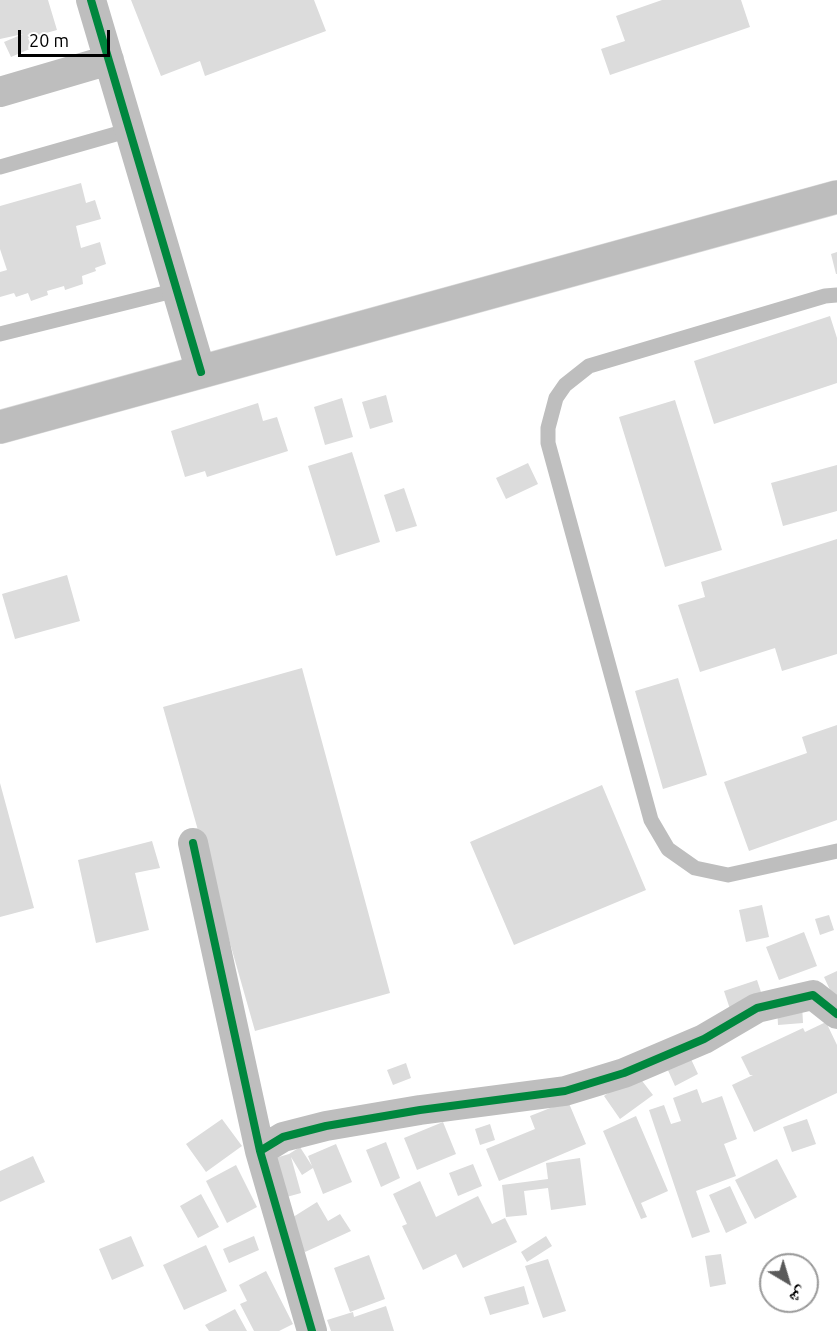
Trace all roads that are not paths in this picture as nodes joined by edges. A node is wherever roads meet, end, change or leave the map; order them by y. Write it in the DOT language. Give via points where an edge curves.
graph roads {
  1 [pos="91,0"];
  2 [pos="109,60"];
  3 [pos="0,92"];
  4 [pos="130,130"];
  5 [pos="0,167"];
  6 [pos="837,197"];
  7 [pos="177,290"];
  8 [pos="837,295"];
  9 [pos="0,334"];
  10 [pos="201,372"];
  11 [pos="0,427"];
  12 [pos="193,843"];
  13 [pos="837,851"];
  14 [pos="837,1014"];
  15 [pos="260,1151"];
  16 [pos="312,1331"];
  1 -- 2 [label="street"];
  2 -- 3 [label="street"];
  2 -- 4 [label="street"];
  4 -- 5 [label="lane"];
  4 -- 7 [label="street"];
  6 -- 10 [label="main road"];
  7 -- 9 [label="lane"];
  7 -- 10 [label="street"];
  8 -- 13 [label="lane" via="780,308 589,366 565,385 556,398 548,443 651,820 668,849 695,868 728,875"];
  10 -- 11 [label="main road"];
  12 -- 15 [label="street"];
  14 -- 15 [label="street" via="813,995 756,1008 704,1039 624,1073 565,1091 326,1126 283,1137"];
  15 -- 16 [label="street"];
}
